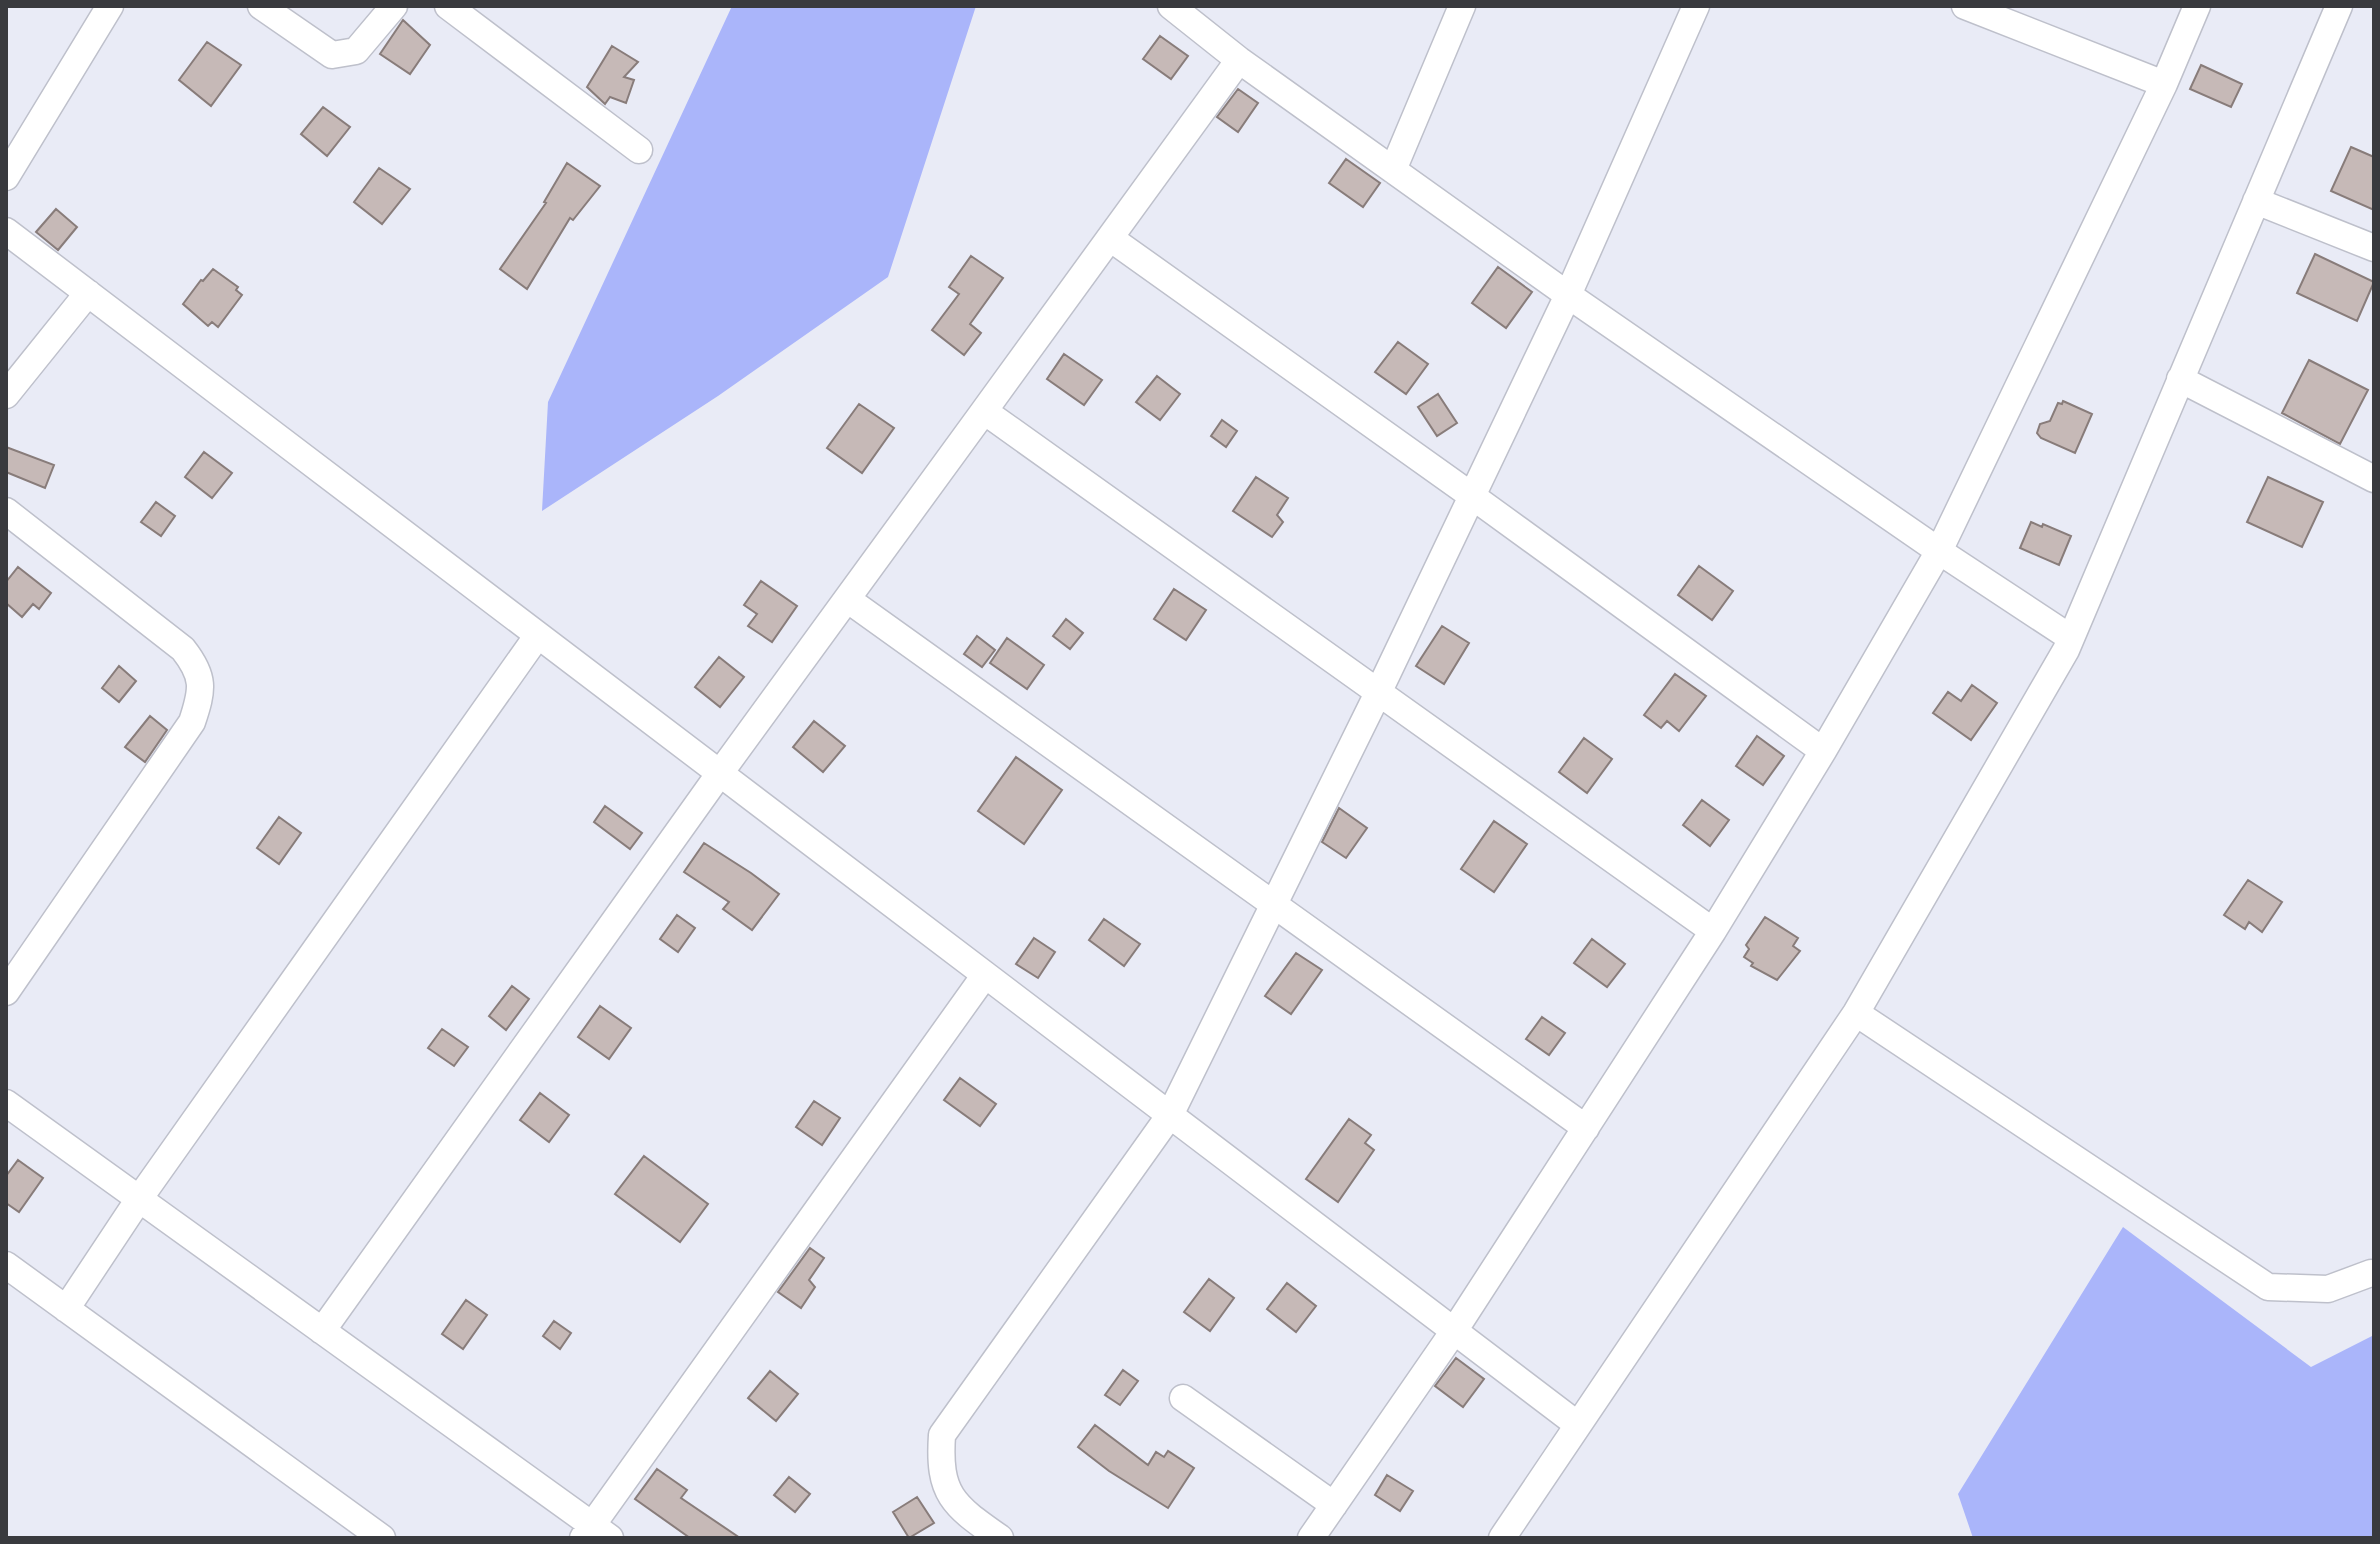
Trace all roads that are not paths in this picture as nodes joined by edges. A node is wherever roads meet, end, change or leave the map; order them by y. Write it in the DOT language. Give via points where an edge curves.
graph roads {
  1 [pos="110,6"];
  2 [pos="261,6"];
  3 [pos="394,6"];
  4 [pos="448,6"];
  5 [pos="1171,6"];
  6 [pos="1462,6"];
  7 [pos="1696,6"];
  8 [pos="1965,6"];
  9 [pos="2197,6"];
  10 [pos="2339,6"];
  11 [pos="1239,60"];
  12 [pos="2164,84"];
  13 [pos="639,150"];
  14 [pos="1393,170"];
  15 [pos="6,177"];
  16 [pos="2256,201"];
  17 [pos="6,231"];
  18 [pos="1110,238"];
  19 [pos="2374,248"];
  20 [pos="88,293"];
  21 [pos="1568,295"];
  22 [pos="2180,379"];
  23 [pos="6,395"];
  24 [pos="984,411"];
  25 [pos="2374,479"];
  26 [pos="1472,496"];
  27 [pos="6,511"];
  28 [pos="1939,551"];
  29 [pos="847,599"];
  30 [pos="538,635"];
  31 [pos="2071,638"];
  32 [pos="1378,693"];
  33 [pos="1823,751"];
  34 [pos="720,773"];
  35 [pos="1273,906"];
  36 [pos="1713,931"];
  37 [pos="985,975"];
  38 [pos="6,992"];
  39 [pos="1856,1013"];
  40 [pos="6,1103"];
  41 [pos="1170,1115"];
  42 [pos="1586,1128"];
  43 [pos="139,1199"];
  44 [pos="6,1265"];
  45 [pos="2371,1273"];
  46 [pos="66,1309"];
  47 [pos="322,1331"];
  48 [pos="1454,1331"];
  49 [pos="1183,1398"];
  50 [pos="1578,1425"];
  51 [pos="1334,1505"];
  52 [pos="595,1534"];
  53 [pos="382,1538"];
  54 [pos="1000,1538"];
  55 [pos="1311,1538"];
  56 [pos="1502,1538"];
  1 -- 15 [label="street"];
  2 -- 3 [label="street" via="332,55 356,51"];
  4 -- 13 [label="street"];
  5 -- 11 [label="street"];
  6 -- 14 [label="street"];
  7 -- 21 [label="street"];
  8 -- 12 [label="street"];
  9 -- 12 [label="street"];
  10 -- 16 [label="street"];
  11 -- 14 [label="street"];
  11 -- 18 [label="street"];
  12 -- 28 [label="street"];
  14 -- 21 [label="street"];
  16 -- 19 [label="street"];
  16 -- 22 [label="street"];
  17 -- 20 [label="street"];
  18 -- 24 [label="street"];
  18 -- 26 [label="street"];
  20 -- 23 [label="street"];
  20 -- 30 [label="street"];
  21 -- 26 [label="street"];
  21 -- 28 [label="street"];
  22 -- 25 [label="street"];
  22 -- 31 [label="street"];
  24 -- 29 [label="street"];
  24 -- 32 [label="street"];
  26 -- 32 [label="street"];
  26 -- 33 [label="street"];
  27 -- 38 [label="street" via="183,649 198,668 202,693 192,722"];
  28 -- 31 [label="street"];
  28 -- 33 [label="street"];
  29 -- 34 [label="street"];
  29 -- 35 [label="street"];
  30 -- 34 [label="street"];
  30 -- 43 [label="street"];
  31 -- 39 [label="street"];
  32 -- 35 [label="street"];
  32 -- 36 [label="street"];
  33 -- 36 [label="street"];
  34 -- 37 [label="street"];
  34 -- 47 [label="street"];
  35 -- 41 [label="street"];
  35 -- 42 [label="street"];
  36 -- 42 [label="street"];
  37 -- 41 [label="street"];
  37 -- 52 [label="street"];
  39 -- 45 [label="street" via="2268,1287 2328,1289"];
  39 -- 50 [label="street"];
  40 -- 43 [label="street"];
  41 -- 48 [label="street"];
  41 -- 54 [label="street" via="942,1435 940,1465 946,1487 962,1511"];
  42 -- 48 [label="street"];
  43 -- 46 [label="street"];
  43 -- 47 [label="street"];
  44 -- 46 [label="street"];
  46 -- 53 [label="street"];
  47 -- 52 [label="street"];
  48 -- 50 [label="street"];
  48 -- 51 [label="street"];
  49 -- 51 [label="street"];
  50 -- 56 [label="street"];
  51 -- 55 [label="street"];
}
